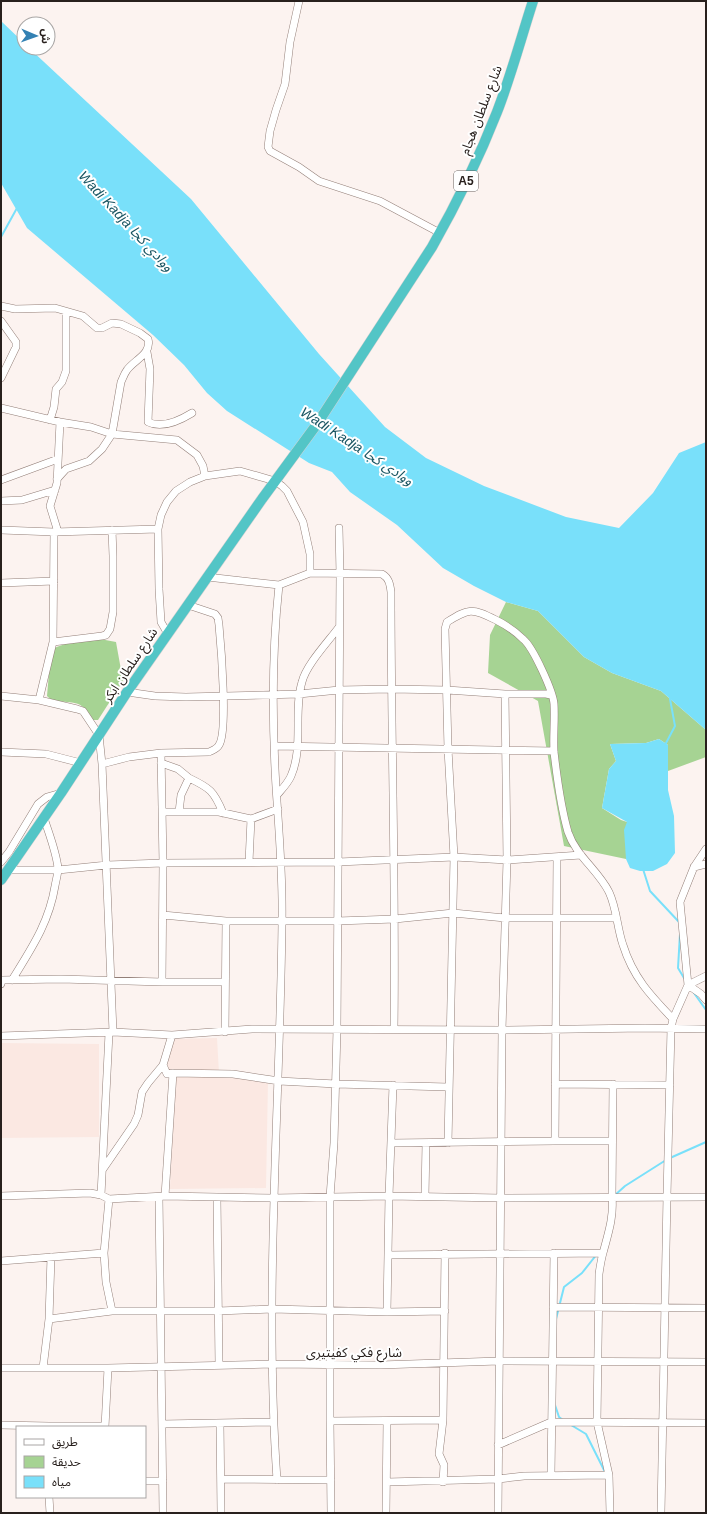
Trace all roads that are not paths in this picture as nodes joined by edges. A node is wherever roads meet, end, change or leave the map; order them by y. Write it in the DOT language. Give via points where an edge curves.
graph roads {
  1 [pos="299,1"];
  2 [pos="533,1"];
  3 [pos="440,233"];
  4 [pos="1,306"];
  5 [pos="66,312"];
  6 [pos="1,321"];
  7 [pos="147,352"];
  8 [pos="1,378"];
  9 [pos="1,408"];
  10 [pos="192,414"];
  11 [pos="50,420"];
  12 [pos="60,422"];
  13 [pos="112,434"];
  14 [pos="58,459"];
  15 [pos="285,467"];
  16 [pos="205,476"];
  17 [pos="57,479"];
  18 [pos="1,480"];
  19 [pos="275,481"];
  20 [pos="55,490"];
  21 [pos="1,501"];
  22 [pos="339,528"];
  23 [pos="158,529"];
  24 [pos="1,530"];
  25 [pos="112,530"];
  26 [pos="56,532"];
  27 [pos="310,573"];
  28 [pos="340,574"];
  29 [pos="207,577"];
  30 [pos="54,581"];
  31 [pos="1,583"];
  32 [pos="279,585"];
  33 [pos="188,605"];
  34 [pos="339,627"];
  35 [pos="168,634"];
  36 [pos="53,642"];
  37 [pos="391,689"];
  38 [pos="339,690"];
  39 [pos="447,690"];
  40 [pos="127,692"];
  41 [pos="299,694"];
  42 [pos="505,694"];
  43 [pos="274,695"];
  44 [pos="552,695"];
  45 [pos="1,696"];
  46 [pos="224,696"];
  47 [pos="39,700"];
  48 [pos="98,735"];
  49 [pos="275,746"];
  50 [pos="297,747"];
  51 [pos="340,748"];
  52 [pos="392,748"];
  53 [pos="448,749"];
  54 [pos="505,749"];
  55 [pos="554,751"];
  56 [pos="1,752"];
  57 [pos="161,753"];
  58 [pos="80,763"];
  59 [pos="162,763"];
  60 [pos="102,764"];
  61 [pos="189,778"];
  62 [pos="61,793"];
  63 [pos="277,795"];
  64 [pos="278,809"];
  65 [pos="162,812"];
  66 [pos="178,812"];
  67 [pos="223,813"];
  68 [pos="44,818"];
  69 [pos="252,819"];
  70 [pos="706,849"];
  71 [pos="580,855"];
  72 [pos="454,857"];
  73 [pos="557,857"];
  74 [pos="394,859"];
  75 [pos="506,860"];
  76 [pos="1,862"];
  77 [pos="249,862"];
  78 [pos="282,862"];
  79 [pos="338,862"];
  80 [pos="163,863"];
  81 [pos="706,864"];
  82 [pos="107,865"];
  83 [pos="694,867"];
  84 [pos="8,870"];
  85 [pos="58,870"];
  86 [pos="1,880"];
  87 [pos="453,913"];
  88 [pos="163,915"];
  89 [pos="505,918"];
  90 [pos="557,918"];
  91 [pos="616,918"];
  92 [pos="395,919"];
  93 [pos="226,921"];
  94 [pos="282,921"];
  95 [pos="337,921"];
  96 [pos="706,976"];
  97 [pos="1,980"];
  98 [pos="12,980"];
  99 [pos="111,980"];
  100 [pos="162,982"];
  101 [pos="225,982"];
  102 [pos="688,984"];
  103 [pos="706,1000"];
  104 [pos="673,1019"];
  105 [pos="671,1028"];
  106 [pos="337,1029"];
  107 [pos="394,1029"];
  108 [pos="450,1029"];
  109 [pos="555,1029"];
  110 [pos="706,1029"];
  111 [pos="280,1030"];
  112 [pos="502,1030"];
  113 [pos="111,1032"];
  114 [pos="225,1032"];
  115 [pos="172,1035"];
  116 [pos="1,1036"];
  117 [pos="162,1065"];
  118 [pos="173,1073"];
  119 [pos="279,1081"];
  120 [pos="336,1084"];
  121 [pos="555,1084"];
  122 [pos="613,1084"];
  123 [pos="393,1085"];
  124 [pos="670,1085"];
  125 [pos="448,1087"];
  126 [pos="555,1141"];
  127 [pos="612,1141"];
  128 [pos="501,1142"];
  129 [pos="391,1143"];
  130 [pos="426,1143"];
  131 [pos="448,1143"];
  132 [pos="102,1170"];
  133 [pos="101,1195"];
  134 [pos="1,1196"];
  135 [pos="389,1196"];
  136 [pos="425,1196"];
  137 [pos="667,1196"];
  138 [pos="162,1197"];
  139 [pos="330,1197"];
  140 [pos="612,1197"];
  141 [pos="706,1197"];
  142 [pos="217,1198"];
  143 [pos="273,1198"];
  144 [pos="501,1198"];
  145 [pos="110,1199"];
  146 [pos="104,1253"];
  147 [pos="444,1253"];
  148 [pos="500,1253"];
  149 [pos="554,1253"];
  150 [pos="602,1253"];
  151 [pos="388,1255"];
  152 [pos="51,1258"];
  153 [pos="1,1262"];
  154 [pos="553,1307"];
  155 [pos="599,1307"];
  156 [pos="665,1307"];
  157 [pos="706,1308"];
  158 [pos="272,1309"];
  159 [pos="330,1310"];
  160 [pos="112,1311"];
  161 [pos="218,1311"];
  162 [pos="445,1311"];
  163 [pos="161,1312"];
  164 [pos="387,1312"];
  165 [pos="49,1319"];
  166 [pos="499,1361"];
  167 [pos="553,1361"];
  168 [pos="598,1361"];
  169 [pos="444,1362"];
  170 [pos="665,1362"];
  171 [pos="706,1362"];
  172 [pos="272,1364"];
  173 [pos="219,1365"];
  174 [pos="331,1365"];
  175 [pos="162,1366"];
  176 [pos="1,1368"];
  177 [pos="43,1368"];
  178 [pos="108,1368"];
  179 [pos="443,1420"];
  180 [pos="386,1421"];
  181 [pos="273,1422"];
  182 [pos="330,1422"];
  183 [pos="551,1422"];
  184 [pos="597,1422"];
  185 [pos="663,1422"];
  186 [pos="706,1423"];
  187 [pos="1,1424"];
  188 [pos="162,1424"];
  189 [pos="220,1424"];
  190 [pos="33,1426"];
  191 [pos="105,1426"];
  192 [pos="498,1445"];
  193 [pos="551,1475"];
  194 [pos="609,1475"];
  195 [pos="221,1479"];
  196 [pos="277,1480"];
  197 [pos="331,1480"];
  198 [pos="498,1480"];
  199 [pos="146,1481"];
  200 [pos="163,1481"];
  201 [pos="387,1482"];
  202 [pos="443,1482"];
  203 [pos="49,1498"];
  204 [pos="50,1513"];
  205 [pos="163,1513"];
  206 [pos="221,1513"];
  207 [pos="331,1513"];
  208 [pos="386,1513"];
  209 [pos="498,1513"];
  210 [pos="610,1513"];
  211 [pos="662,1513"];
  1 -- 3 [label="street" via="290,42 285,84 270,131 270,151 319,181 380,201"];
  2 -- 3 [label="highway, شارع سلطان هجام / A5" via="497,111 471,172"];
  3 -- 15 [label="highway, شارع سلطان هجام / A5" via="321,419"];
  4 -- 5 [label="street" via="15,309 55,308"];
  5 -- 7 [label="street" via="83,316 97,328 117,323 140,333 148,339"];
  5 -- 11 [label="street" via="66,371 56,389"];
  6 -- 8 [label="street" via="16,342"];
  7 -- 10 [label="street" via="150,368 148,422 154,425 167,423"];
  7 -- 13 [label="street" via="134,363 121,382"];
  9 -- 11 [label="street"];
  11 -- 12 [label="street"];
  12 -- 13 [label="street" via="91,427"];
  12 -- 14 [label="street"];
  13 -- 16 [label="street" via="177,440 196,455"];
  13 -- 17 [label="street" via="102,449 89,461 66,469"];
  14 -- 17 [label="street"];
  14 -- 18 [label="street"];
  15 -- 19 [label="highway, شارع سلطان ابكر"];
  16 -- 19 [label="street" via="240,471"];
  16 -- 23 [label="street" via="176,491 167,502"];
  17 -- 20 [label="street"];
  19 -- 27 [label="street" via="287,492 303,522 310,554"];
  19 -- 29 [label="highway, شارع سلطان ابكر"];
  20 -- 21 [label="street" via="22,500"];
  20 -- 26 [label="street" via="50,506"];
  22 -- 28 [label="street"];
  23 -- 25 [label="street"];
  23 -- 35 [label="street" via="161,622"];
  24 -- 26 [label="street"];
  25 -- 26 [label="street"];
  25 -- 36 [label="street" via="113,612 110,629 102,636"];
  26 -- 30 [label="street"];
  27 -- 28 [label="street"];
  27 -- 32 [label="street"];
  28 -- 34 [label="street"];
  28 -- 37 [label="street" via="382,574 389,582"];
  29 -- 32 [label="street"];
  29 -- 33 [label="highway, شارع سلطان ابكر"];
  30 -- 31 [label="street"];
  30 -- 36 [label="street"];
  32 -- 43 [label="street"];
  33 -- 35 [label="highway, شارع سلطان ابكر"];
  33 -- 46 [label="street" via="215,614 218,618"];
  34 -- 38 [label="street"];
  34 -- 41 [label="street" via="306,671"];
  35 -- 40 [label="highway, شارع سلطان ابكر"];
  36 -- 47 [label="street"];
  37 -- 38 [label="street"];
  37 -- 39 [label="street"];
  37 -- 52 [label="street"];
  38 -- 41 [label="street"];
  38 -- 51 [label="street"];
  39 -- 42 [label="street"];
  39 -- 44 [label="street" via="447,622 463,612 473,610 507,626 525,640 545,674"];
  39 -- 53 [label="street"];
  40 -- 46 [label="street" via="174,696"];
  40 -- 48 [label="highway, شارع سلطان ابكر"];
  41 -- 43 [label="street"];
  41 -- 50 [label="street"];
  42 -- 44 [label="street"];
  42 -- 54 [label="street"];
  43 -- 46 [label="street"];
  43 -- 49 [label="street"];
  44 -- 55 [label="street"];
  45 -- 47 [label="street"];
  46 -- 57 [label="street" via="222,735 220,745 216,749 209,752"];
  47 -- 48 [label="street" via="80,710"];
  48 -- 58 [label="highway, شارع سلطان ابكر"];
  48 -- 60 [label="street"];
  49 -- 50 [label="street"];
  49 -- 63 [label="street"];
  50 -- 51 [label="street"];
  50 -- 63 [label="street" via="291,775"];
  51 -- 52 [label="street"];
  51 -- 79 [label="street"];
  52 -- 53 [label="street"];
  52 -- 74 [label="street"];
  53 -- 54 [label="street"];
  53 -- 72 [label="street"];
  54 -- 55 [label="street"];
  54 -- 75 [label="street"];
  55 -- 71 [label="street" via="568,833"];
  56 -- 58 [label="street" via="46,754"];
  57 -- 59 [label="street"];
  57 -- 60 [label="street"];
  58 -- 62 [label="highway, شارع سلطان ابكر"];
  59 -- 61 [label="street" via="178,769"];
  59 -- 65 [label="street"];
  60 -- 82 [label="street"];
  61 -- 66 [label="street" via="181,795"];
  61 -- 67 [label="street" via="209,788 218,799"];
  62 -- 68 [label="highway, شارع سلطان ابكر"];
  62 -- 76 [label="street" via="46,796 38,804"];
  63 -- 64 [label="street"];
  64 -- 69 [label="street"];
  64 -- 78 [label="street"];
  65 -- 66 [label="street"];
  65 -- 80 [label="street"];
  66 -- 67 [label="street"];
  67 -- 69 [label="street"];
  68 -- 84 [label="highway, شارع سلطان ابكر"];
  68 -- 85 [label="street"];
  69 -- 77 [label="street"];
  70 -- 83 [label="street"];
  71 -- 73 [label="street"];
  71 -- 91 [label="street" via="598,875 609,893"];
  72 -- 74 [label="street"];
  72 -- 75 [label="street"];
  72 -- 87 [label="street"];
  73 -- 75 [label="street"];
  73 -- 90 [label="street"];
  74 -- 79 [label="street"];
  74 -- 92 [label="street"];
  75 -- 89 [label="street"];
  77 -- 78 [label="street"];
  77 -- 80 [label="street"];
  78 -- 79 [label="street"];
  78 -- 94 [label="street"];
  79 -- 95 [label="street"];
  80 -- 82 [label="street"];
  80 -- 88 [label="street"];
  81 -- 83 [label="street"];
  82 -- 85 [label="street"];
  82 -- 99 [label="street"];
  83 -- 102 [label="street" via="680,902"];
  84 -- 85 [label="street"];
  84 -- 86 [label="highway, شارع سلطان ابكر"];
  85 -- 98 [label="street" via="54,895 45,923"];
  87 -- 89 [label="street"];
  87 -- 92 [label="street"];
  87 -- 108 [label="street"];
  88 -- 93 [label="street"];
  88 -- 100 [label="street"];
  89 -- 90 [label="street"];
  89 -- 112 [label="street"];
  90 -- 91 [label="street"];
  90 -- 109 [label="street"];
  91 -- 104 [label="street" via="632,970"];
  92 -- 95 [label="street"];
  92 -- 107 [label="street"];
  93 -- 94 [label="street"];
  93 -- 101 [label="street"];
  94 -- 95 [label="street"];
  94 -- 111 [label="street"];
  95 -- 106 [label="street"];
  96 -- 102 [label="street"];
  97 -- 98 [label="street"];
  98 -- 99 [label="street"];
  99 -- 100 [label="street"];
  99 -- 113 [label="street"];
  100 -- 101 [label="street"];
  101 -- 114 [label="street"];
  102 -- 103 [label="street"];
  102 -- 104 [label="street"];
  104 -- 105 [label="street"];
  105 -- 109 [label="street"];
  105 -- 110 [label="street"];
  105 -- 124 [label="street"];
  106 -- 107 [label="street"];
  106 -- 111 [label="street"];
  106 -- 120 [label="street"];
  107 -- 108 [label="street"];
  108 -- 112 [label="street"];
  108 -- 125 [label="street"];
  109 -- 112 [label="street"];
  109 -- 121 [label="street"];
  111 -- 114 [label="street" via="252,1029"];
  111 -- 119 [label="street"];
  112 -- 128 [label="street"];
  113 -- 115 [label="street"];
  113 -- 116 [label="street"];
  113 -- 132 [label="street"];
  114 -- 115 [label="street"];
  115 -- 117 [label="street"];
  117 -- 118 [label="street" via="167,1074"];
  117 -- 132 [label="street" via="142,1092 134,1124"];
  118 -- 119 [label="street" via="233,1074"];
  118 -- 138 [label="street"];
  119 -- 120 [label="street"];
  119 -- 143 [label="street"];
  120 -- 123 [label="street"];
  120 -- 139 [label="street"];
  121 -- 122 [label="street"];
  121 -- 126 [label="street"];
  122 -- 124 [label="street"];
  122 -- 127 [label="street"];
  123 -- 125 [label="street"];
  123 -- 129 [label="street"];
  124 -- 137 [label="street"];
  125 -- 131 [label="street"];
  126 -- 127 [label="street"];
  126 -- 128 [label="street"];
  127 -- 140 [label="street"];
  128 -- 131 [label="street"];
  128 -- 144 [label="street"];
  129 -- 130 [label="street"];
  129 -- 135 [label="street"];
  130 -- 131 [label="street"];
  130 -- 136 [label="street"];
  132 -- 133 [label="street"];
  133 -- 134 [label="street" via="80,1193"];
  133 -- 145 [label="street"];
  135 -- 136 [label="street"];
  135 -- 139 [label="street"];
  135 -- 151 [label="street"];
  136 -- 144 [label="street"];
  137 -- 140 [label="street"];
  137 -- 141 [label="street"];
  137 -- 156 [label="street"];
  138 -- 142 [label="street"];
  138 -- 145 [label="street"];
  138 -- 163 [label="street"];
  139 -- 143 [label="street"];
  139 -- 159 [label="street"];
  140 -- 144 [label="street"];
  140 -- 150 [label="street" via="612,1217"];
  142 -- 143 [label="street"];
  142 -- 161 [label="street"];
  143 -- 158 [label="street"];
  144 -- 148 [label="street"];
  145 -- 146 [label="street"];
  146 -- 152 [label="street"];
  146 -- 160 [label="street"];
  147 -- 148 [label="street"];
  147 -- 151 [label="street"];
  147 -- 162 [label="street"];
  148 -- 149 [label="street"];
  148 -- 166 [label="street"];
  149 -- 150 [label="street"];
  149 -- 154 [label="street"];
  150 -- 155 [label="street"];
  151 -- 164 [label="street"];
  152 -- 153 [label="street"];
  152 -- 165 [label="street"];
  154 -- 155 [label="street"];
  154 -- 167 [label="street"];
  155 -- 156 [label="street"];
  155 -- 168 [label="street"];
  156 -- 157 [label="street"];
  156 -- 170 [label="street"];
  158 -- 159 [label="street"];
  158 -- 161 [label="street"];
  158 -- 172 [label="street"];
  159 -- 164 [label="street"];
  159 -- 174 [label="street"];
  160 -- 163 [label="street"];
  160 -- 165 [label="street"];
  161 -- 163 [label="street"];
  161 -- 173 [label="street"];
  162 -- 164 [label="street"];
  162 -- 169 [label="street"];
  163 -- 175 [label="street"];
  165 -- 177 [label="street"];
  166 -- 167 [label="street, شارع فكي كفيتيرى"];
  166 -- 169 [label="street, شارع فكي كفيتيرى"];
  166 -- 192 [label="street"];
  167 -- 168 [label="street, شارع فكي كفيتيرى"];
  167 -- 183 [label="street"];
  168 -- 170 [label="street, شارع فكي كفيتيرى"];
  168 -- 184 [label="street"];
  169 -- 174 [label="street, شارع فكي كفيتيرى"];
  169 -- 179 [label="street"];
  170 -- 171 [label="street, شارع فكي كفيتيرى"];
  170 -- 185 [label="street"];
  172 -- 173 [label="street, شارع فكي كفيتيرى"];
  172 -- 174 [label="street, شارع فكي كفيتيرى"];
  172 -- 181 [label="street"];
  173 -- 175 [label="street, شارع فكي كفيتيرى"];
  174 -- 182 [label="street"];
  175 -- 178 [label="street, شارع فكي كفيتيرى"];
  175 -- 188 [label="street"];
  176 -- 177 [label="street, شارع فكي كفيتيرى"];
  177 -- 178 [label="street, شارع فكي كفيتيرى"];
  178 -- 191 [label="street"];
  179 -- 180 [label="street"];
  179 -- 202 [label="street" via="439,1454 444,1465"];
  180 -- 182 [label="street"];
  180 -- 201 [label="street"];
  181 -- 189 [label="street"];
  181 -- 196 [label="street"];
  182 -- 197 [label="street"];
  183 -- 184 [label="street"];
  183 -- 192 [label="street"];
  183 -- 193 [label="street"];
  184 -- 185 [label="street"];
  184 -- 194 [label="street"];
  185 -- 186 [label="street"];
  185 -- 211 [label="street"];
  187 -- 190 [label="street"];
  188 -- 189 [label="street"];
  188 -- 200 [label="street"];
  189 -- 195 [label="street"];
  192 -- 198 [label="street"];
  193 -- 194 [label="street"];
  193 -- 198 [label="street"];
  194 -- 210 [label="street"];
  195 -- 196 [label="street"];
  195 -- 206 [label="street"];
  196 -- 197 [label="street"];
  197 -- 207 [label="street"];
  198 -- 202 [label="street"];
  198 -- 209 [label="street"];
  199 -- 200 [label="street"];
  200 -- 205 [label="street"];
  201 -- 202 [label="street"];
  201 -- 208 [label="street"];
  203 -- 204 [label="street"];
}
